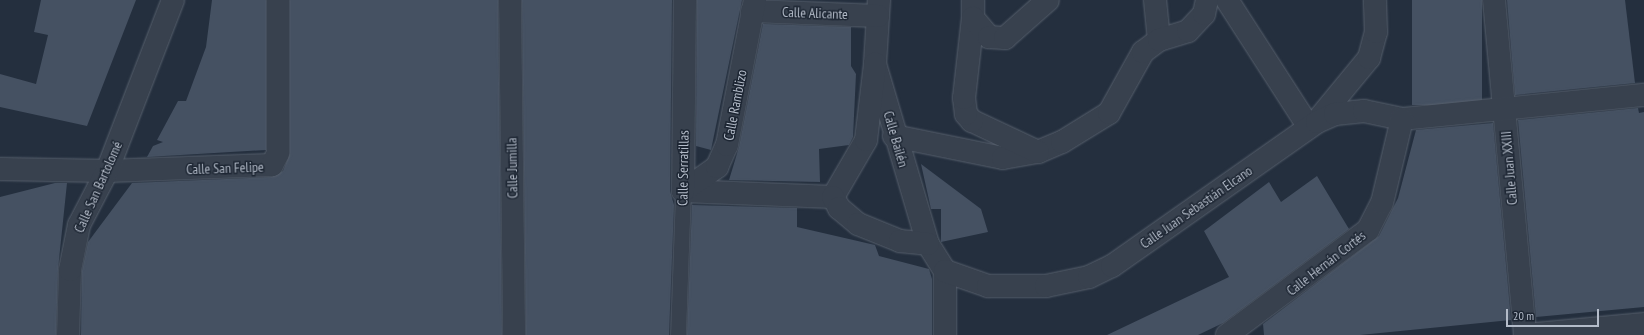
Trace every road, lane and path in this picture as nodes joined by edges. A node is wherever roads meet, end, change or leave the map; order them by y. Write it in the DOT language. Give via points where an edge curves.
graph roads {
  1 [pos="173,0"];
  2 [pos="278,0"];
  3 [pos="510,0"];
  4 [pos="685,0"];
  5 [pos="1048,0"];
  6 [pos="1155,0"];
  7 [pos="1207,0"];
  8 [pos="1226,0"];
  9 [pos="1375,0"];
  10 [pos="1494,0"];
  11 [pos="754,6"];
  12 [pos="878,8"];
  13 [pos="973,9"];
  14 [pos="1159,40"];
  15 [pos="876,64"];
  16 [pos="1644,95"];
  17 [pos="1504,110"];
  18 [pos="1402,119"];
  19 [pos="1313,124"];
  20 [pos="894,136"];
  21 [pos="1038,152"];
  22 [pos="0,169"];
  23 [pos="107,171"];
  24 [pos="683,191"];
  25 [pos="833,197"];
  26 [pos="928,244"];
  27 [pos="945,271"];
  28 [pos="1644,324"];
  29 [pos="68,335"];
  30 [pos="514,335"];
  31 [pos="678,335"];
  32 [pos="946,335"];
  33 [pos="1227,335"];
  34 [pos="1526,335"];
  1 -- 23 [label="street, Calle San Bartolomé"];
  2 -- 23 [label="street, Calle San Felipe" via="276,163 261,168"];
  3 -- 30 [label="street, Calle Jumilla"];
  4 -- 24 [label="street, Calle Serratillas"];
  5 -- 13 [label="street" via="1005,38 989,37"];
  6 -- 14 [label="street"];
  7 -- 14 [label="street" via="1204,14 1188,31"];
  8 -- 19 [label="street"];
  9 -- 19 [label="street" via="1376,32 1368,58"];
  10 -- 17 [label="street, Calle Juan XXIII"];
  11 -- 12 [label="street, Calle Alicante"];
  11 -- 24 [label="street, Calle Ramblizo" via="727,145 717,167"];
  12 -- 15 [label="street, Calle Bailén"];
  13 -- 21 [label="street" via="964,98 966,114 972,121"];
  14 -- 21 [label="street" via="1143,52 1117,103 1106,116 1077,135"];
  15 -- 20 [label="street, Calle Bailén"];
  15 -- 25 [label="street" via="866,140"];
  16 -- 17 [label="street, Calle Juan Sebastián Elcano"];
  17 -- 18 [label="street, Calle Juan Sebastián Elcano"];
  17 -- 34 [label="street, Calle Juan XXIII"];
  18 -- 19 [label="street, Calle Juan Sebastián Elcano" via="1349,111"];
  18 -- 33 [label="street, Calle Hernán Cortés" via="1382,203 1368,230"];
  19 -- 27 [label="street, Calle Juan Sebastián Elcano" via="1112,266 1089,277 1046,286 988,286"];
  20 -- 21 [label="street" via="975,155 1003,158"];
  20 -- 26 [label="street, Calle Bailén"];
  22 -- 23 [label="street"];
  23 -- 29 [label="street, Calle San Bartolomé" via="78,225 70,270"];
  24 -- 25 [label="street"];
  24 -- 31 [label="lane, Calle Serratillas"];
  25 -- 26 [label="street" via="839,208 858,224 900,241"];
  26 -- 27 [label="street, Calle Bailén"];
  27 -- 32 [label="street"];
  28 -- 34 [label="street"];
}
